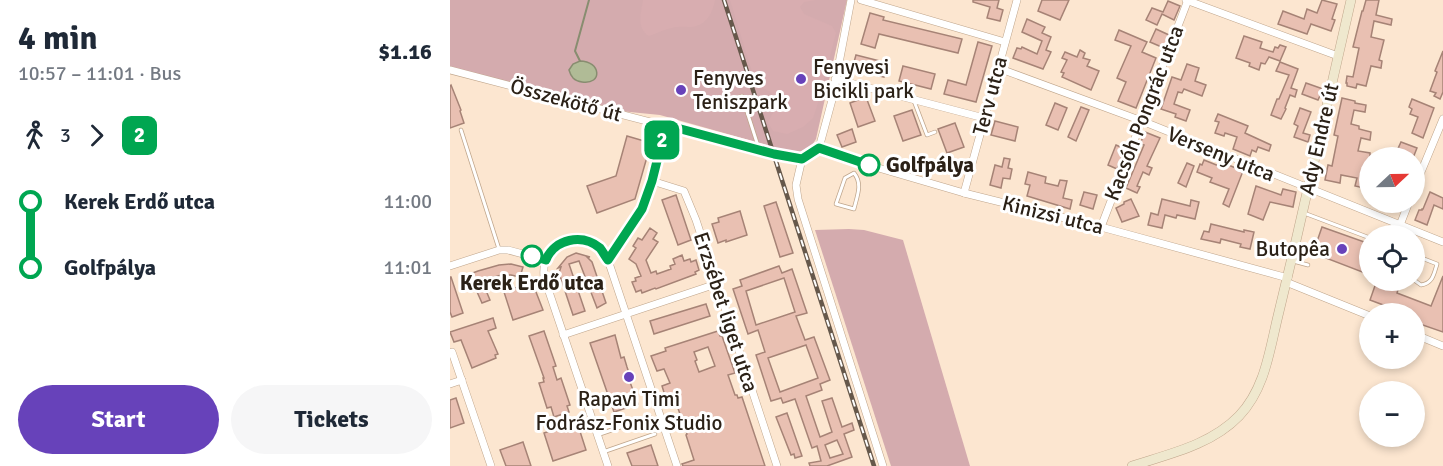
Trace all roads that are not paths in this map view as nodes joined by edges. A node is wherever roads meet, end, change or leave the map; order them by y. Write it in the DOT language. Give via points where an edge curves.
graph roads {
  1 [pos="851,0"];
  2 [pos="861,0"];
  3 [pos="1017,0"];
  4 [pos="1187,0"];
  5 [pos="1351,0"];
  6 [pos="1005,42"];
  7 [pos="1338,56"];
  8 [pos="998,68"];
  9 [pos="450,70"];
  10 [pos="835,79"];
  11 [pos="913,99"];
  12 [pos="726,102"];
  13 [pos="984,118"];
  14 [pos="1443,119"];
  15 [pos="1142,121"];
  16 [pos="666,125"];
  17 [pos="461,130"];
  18 [pos="935,132"];
  19 [pos="819,148"];
  20 [pos="759,149"];
  21 [pos="802,159"];
  22 [pos="858,162"];
  23 [pos="1425,162"];
  24 [pos="854,173"];
  25 [pos="652,181"];
  26 [pos="1308,189"];
  27 [pos="964,193"];
  28 [pos="1303,212"];
  29 [pos="1405,213"];
  30 [pos="1400,225"];
  31 [pos="1101,227"];
  32 [pos="1359,234"];
  33 [pos="1425,235"];
  34 [pos="1443,242"];
  35 [pos="499,250"];
  36 [pos="1425,259"];
  37 [pos="546,260"];
  38 [pos="608,260"];
  39 [pos="1292,261"];
  40 [pos="1308,265"];
  41 [pos="450,266"];
  42 [pos="1286,282"];
  43 [pos="716,284"];
  44 [pos="1425,284"];
  45 [pos="1359,312"];
  46 [pos="626,314"];
  47 [pos="563,334"];
  48 [pos="1425,339"];
  49 [pos="1443,346"];
  50 [pos="452,352"];
  51 [pos="462,380"];
  52 [pos="450,384"];
  53 [pos="650,417"];
  54 [pos="655,434"];
  55 [pos="597,435"];
  56 [pos="603,452"];
  57 [pos="490,466"];
  58 [pos="608,466"];
  59 [pos="677,466"];
  60 [pos="777,466"];
  61 [pos="883,466"];
  62 [pos="1132,466"];
  1 -- 10 [label="street"];
  2 -- 6 [label="street"];
  3 -- 6 [label="street, Terv utca"];
  4 -- 7 [label="street"];
  4 -- 15 [label="street, Kacsóh Pongrác utca"];
  5 -- 7 [label="street, Ady Endre út"];
  6 -- 8 [label="street, Terv utca"];
  7 -- 26 [label="street, Ady Endre út"];
  8 -- 13 [label="street, Terv utca"];
  8 -- 15 [label="street, Verseny utca"];
  9 -- 16 [label="street, Összekötő út"];
  10 -- 11 [label="street"];
  10 -- 19 [label="street"];
  11 -- 13 [label="street"];
  11 -- 18 [label="lane" via="927,135"];
  12 -- 20 [label="lane" via="742,96"];
  13 -- 27 [label="street, Terv utca"];
  14 -- 23 [label="street"];
  15 -- 26 [label="street, Verseny utca"];
  15 -- 31 [label="street, Kacsóh Pongrác utca"];
  16 -- 20 [label="street, Összekötő út"];
  16 -- 25 [label="street"];
  17 -- 35 [label="lane"];
  19 -- 21 [label="street"];
  19 -- 22 [label="street, Kinizsi utca"];
  20 -- 21 [label="street, Összekötő út"];
  21 -- 61 [label="street" via="796,185 798,199"];
  22 -- 24 [label="lane"];
  22 -- 27 [label="street, Kinizsi utca"];
  24 -- 24 [label="lane" via="860,186 854,209 836,204 844,178"];
  25 -- 38 [label="street" via="642,209"];
  25 -- 43 [label="street, Erzsébet liget utca" via="684,191"];
  26 -- 28 [label="street, Ady Endre út"];
  26 -- 30 [label="street, Verseny utca"];
  27 -- 31 [label="street, Kinizsi utca"];
  28 -- 32 [label="lane"];
  28 -- 39 [label="street, Ady Endre út"];
  29 -- 30 [label="street"];
  31 -- 42 [label="street, Kinizsi utca"];
  33 -- 34 [label="street, Verseny utca"];
  35 -- 37 [label="street"];
  35 -- 41 [label="street"];
  36 -- 44 [label="lane" via="1437,264 1432,279"];
  37 -- 38 [label="street" via="553,248 574,239 594,244"];
  37 -- 47 [label="street" via="546,284"];
  38 -- 46 [label="street"];
  39 -- 40 [label="lane"];
  39 -- 42 [label="street, Ady Endre út"];
  42 -- 45 [label="street, Kinizsi utca"];
  42 -- 62 [label="street, Ady Endre út" via="1262,379 1238,417 1202,442"];
  43 -- 46 [label="street"];
  43 -- 60 [label="street, Erzsébet liget utca"];
  46 -- 47 [label="street"];
  46 -- 59 [label="street"];
  47 -- 55 [label="street"];
  48 -- 49 [label="street"];
  50 -- 51 [label="street"];
  51 -- 52 [label="street"];
  51 -- 57 [label="street"];
  53 -- 55 [label="lane"];
  54 -- 56 [label="lane"];
  55 -- 56 [label="street"];
  56 -- 58 [label="street"];
}
